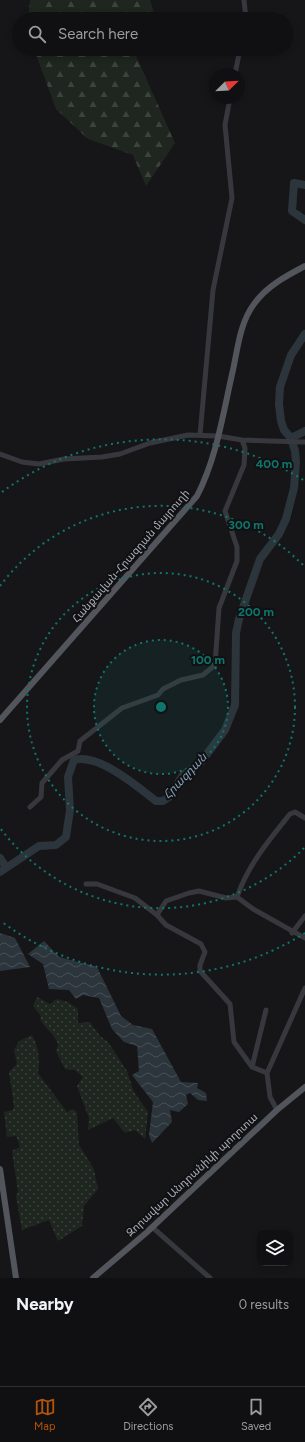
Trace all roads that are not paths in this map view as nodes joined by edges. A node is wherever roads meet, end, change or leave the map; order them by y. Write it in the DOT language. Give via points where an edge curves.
graph roads {
  1 [pos="244,0"];
  2 [pos="245,12"];
  3 [pos="239,56"];
  4 [pos="236,68"];
  5 [pos="229,104"];
  6 [pos="305,266"];
  7 [pos="200,435"];
  8 [pos="218,436"];
  9 [pos="242,440"];
  10 [pos="305,442"];
  11 [pos="0,454"];
  12 [pos="0,720"];
  13 [pos="30,807"];
  14 [pos="305,818"];
  15 [pos="86,884"];
  16 [pos="237,897"];
  17 [pos="157,915"];
  18 [pos="305,916"];
  19 [pos="292,932"];
  20 [pos="305,938"];
  21 [pos="305,988"];
  22 [pos="266,1010"];
  23 [pos="252,1067"];
  24 [pos="267,1073"];
  25 [pos="305,1087"];
  26 [pos="277,1110"];
  27 [pos="0,1169"];
  28 [pos="152,1226"];
  29 [pos="15,1278"];
  30 [pos="93,1278"];
  31 [pos="210,1278"];
  1 -- 2 [label="street"];
  3 -- 4 [label="street"];
  5 -- 7 [label="street" via="225,125 232,198 213,290"];
  6 -- 8 [label="main road, Հանքավան-Հրազդան մայրուղի" via="269,288 254,304 242,328"];
  7 -- 8 [label="street"];
  7 -- 11 [label="street" via="166,439 102,457 64,459 39,464 22,462"];
  8 -- 9 [label="street"];
  8 -- 12 [label="main road, Հանքավան-Հրազդան մայրուղի" via="212,460 197,496"];
  9 -- 10 [label="street"];
  9 -- 13 [label="street" via="245,448 244,465 226,511 237,547 237,561 219,608 215,665 203,675 181,680 163,689 158,695 122,708 80,741 78,751 62,760 42,783 41,797"];
  14 -- 16 [label="street" via="295,812 290,814 260,850"];
  15 -- 17 [label="street" via="97,884 135,898"];
  16 -- 17 [label="street" via="226,898 199,891 189,893 166,901"];
  16 -- 19 [label="street"];
  17 -- 23 [label="street" via="166,926 202,944 205,949 200,971 230,1004 234,1042"];
  18 -- 19 [label="street"];
  19 -- 20 [label="street"];
  21 -- 24 [label="street"];
  22 -- 23 [label="street"];
  23 -- 24 [label="street"];
  24 -- 26 [label="street" via="270,1097"];
  25 -- 26 [label="main road, Զորավար Անդրանիկի պողոտա"];
  26 -- 28 [label="main road, Զորավար Անդրանիկի պողոտա"];
  27 -- 29 [label="main road"];
  28 -- 30 [label="main road, Զորավար Անդրանիկի պողոտա"];
  28 -- 31 [label="street"];
}
